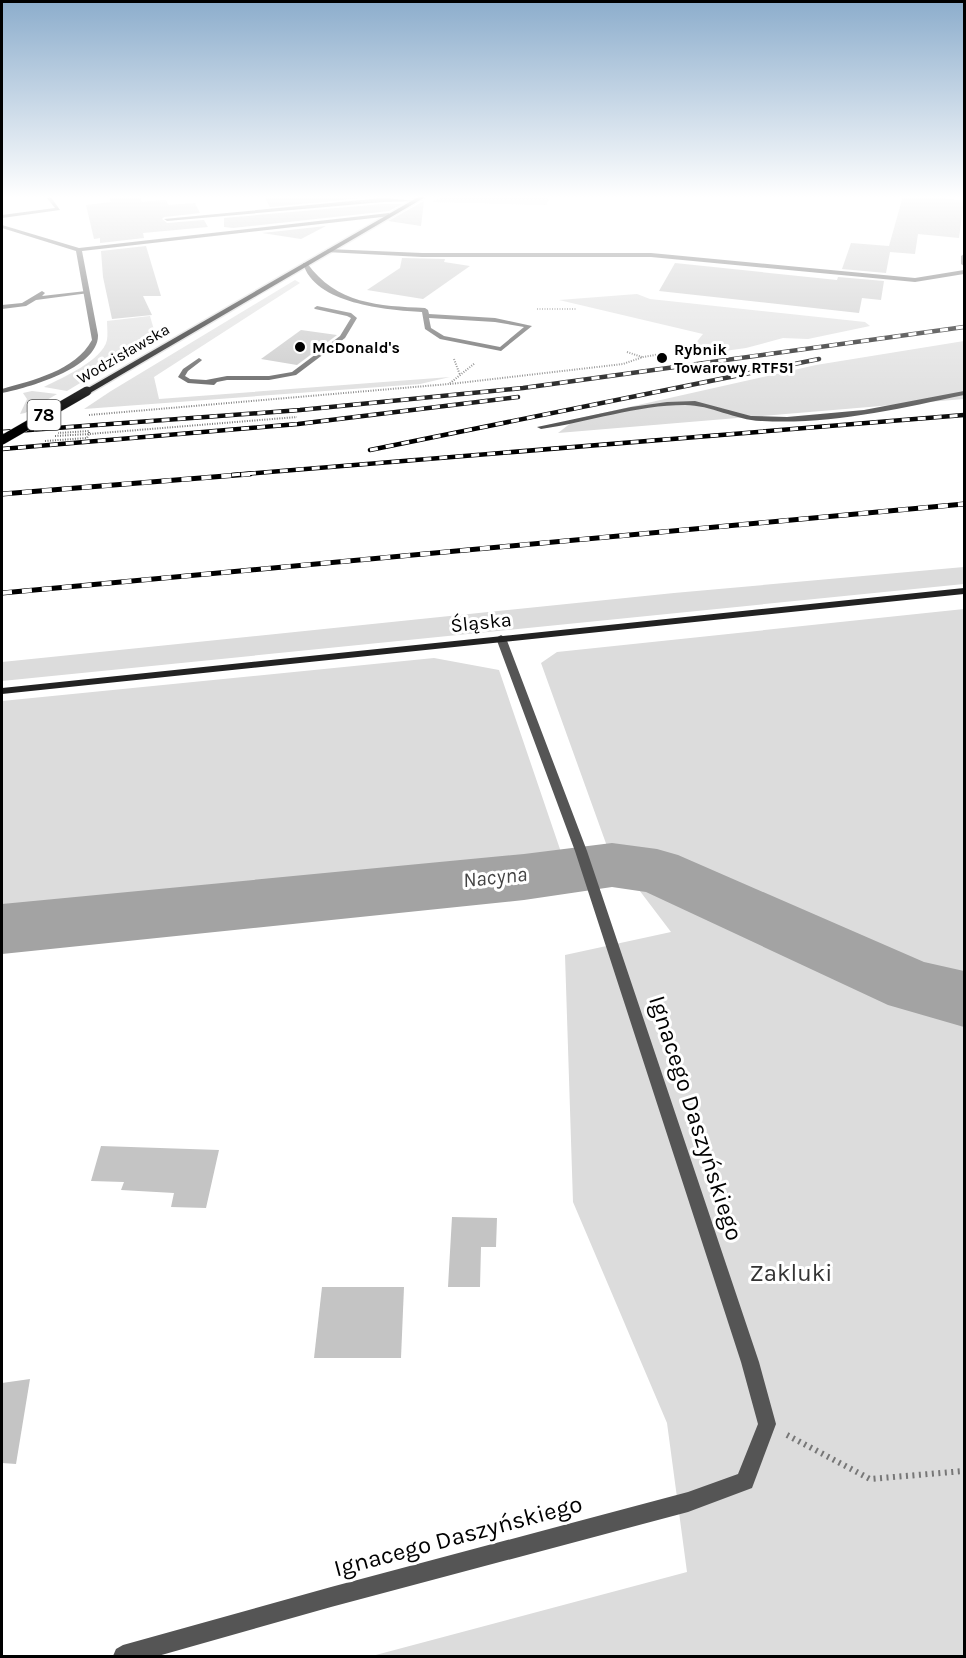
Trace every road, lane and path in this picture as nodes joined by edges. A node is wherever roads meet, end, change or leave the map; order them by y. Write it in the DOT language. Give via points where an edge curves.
graph roads {
  1 [pos="83,273"];
  2 [pos="289,273"];
  3 [pos="310,273"];
  4 [pos="845,273"];
  5 [pos="956,273"];
  6 [pos="42,292"];
  7 [pos="86,293"];
  8 [pos="36,298"];
  9 [pos="2,307"];
  10 [pos="317,308"];
  11 [pos="427,316"];
  12 [pos="627,352"];
  13 [pos="667,353"];
  14 [pos="643,357"];
  15 [pos="199,360"];
  16 [pos="476,363"];
  17 [pos="449,384"];
  18 [pos="2,391"];
  19 [pos="964,393"];
  20 [pos="79,416"];
  21 [pos="297,417"];
  22 [pos="542,427"];
  23 [pos="82,435"];
  24 [pos="56,436"];
  25 [pos="2,440"];
  26 [pos="40,441"];
  27 [pos="964,591"];
  28 [pos="501,639"];
  29 [pos="2,690"];
  30 [pos="768,1424"];
  31 [pos="964,1471"];
  32 [pos="123,1656"];
  1 -- 7 [label="street"];
  2 -- 25 [label="main road, Wodzisławska / 78, bridge"];
  3 -- 11 [label="street" via="321,285 343,297 425,310"];
  4 -- 5 [label="street" via="915,280"];
  6 -- 8 [label="street"];
  7 -- 8 [label="street"];
  7 -- 18 [label="street" via="96,339 86,357 56,374"];
  8 -- 9 [label="street" via="24,305"];
  10 -- 15 [label="street" via="354,318 342,337 289,376 253,383 188,381 181,377"];
  11 -- 11 [label="street" via="428,330 442,338 501,349 529,326"];
  12 -- 14 [label="path"];
  13 -- 14 [label="path"];
  14 -- 17 [label="path" via="623,364"];
  16 -- 17 [label="path"];
  17 -- 20 [label="path"];
  19 -- 22 [label="street" via="884,410 771,419 750,418 702,404 647,406"];
  21 -- 26 [label="path"];
  23 -- 24 [label="path"];
  27 -- 28 [label="street, Śląska"];
  28 -- 29 [label="street, Śląska"];
  28 -- 30 [label="street, Ignacego Daszyńskiego" via="581,851"];
  30 -- 31 [label="path" via="870,1479"];
  30 -- 32 [label="street, Ignacego Daszyńskiego" via="745,1482 688,1502"];
}
